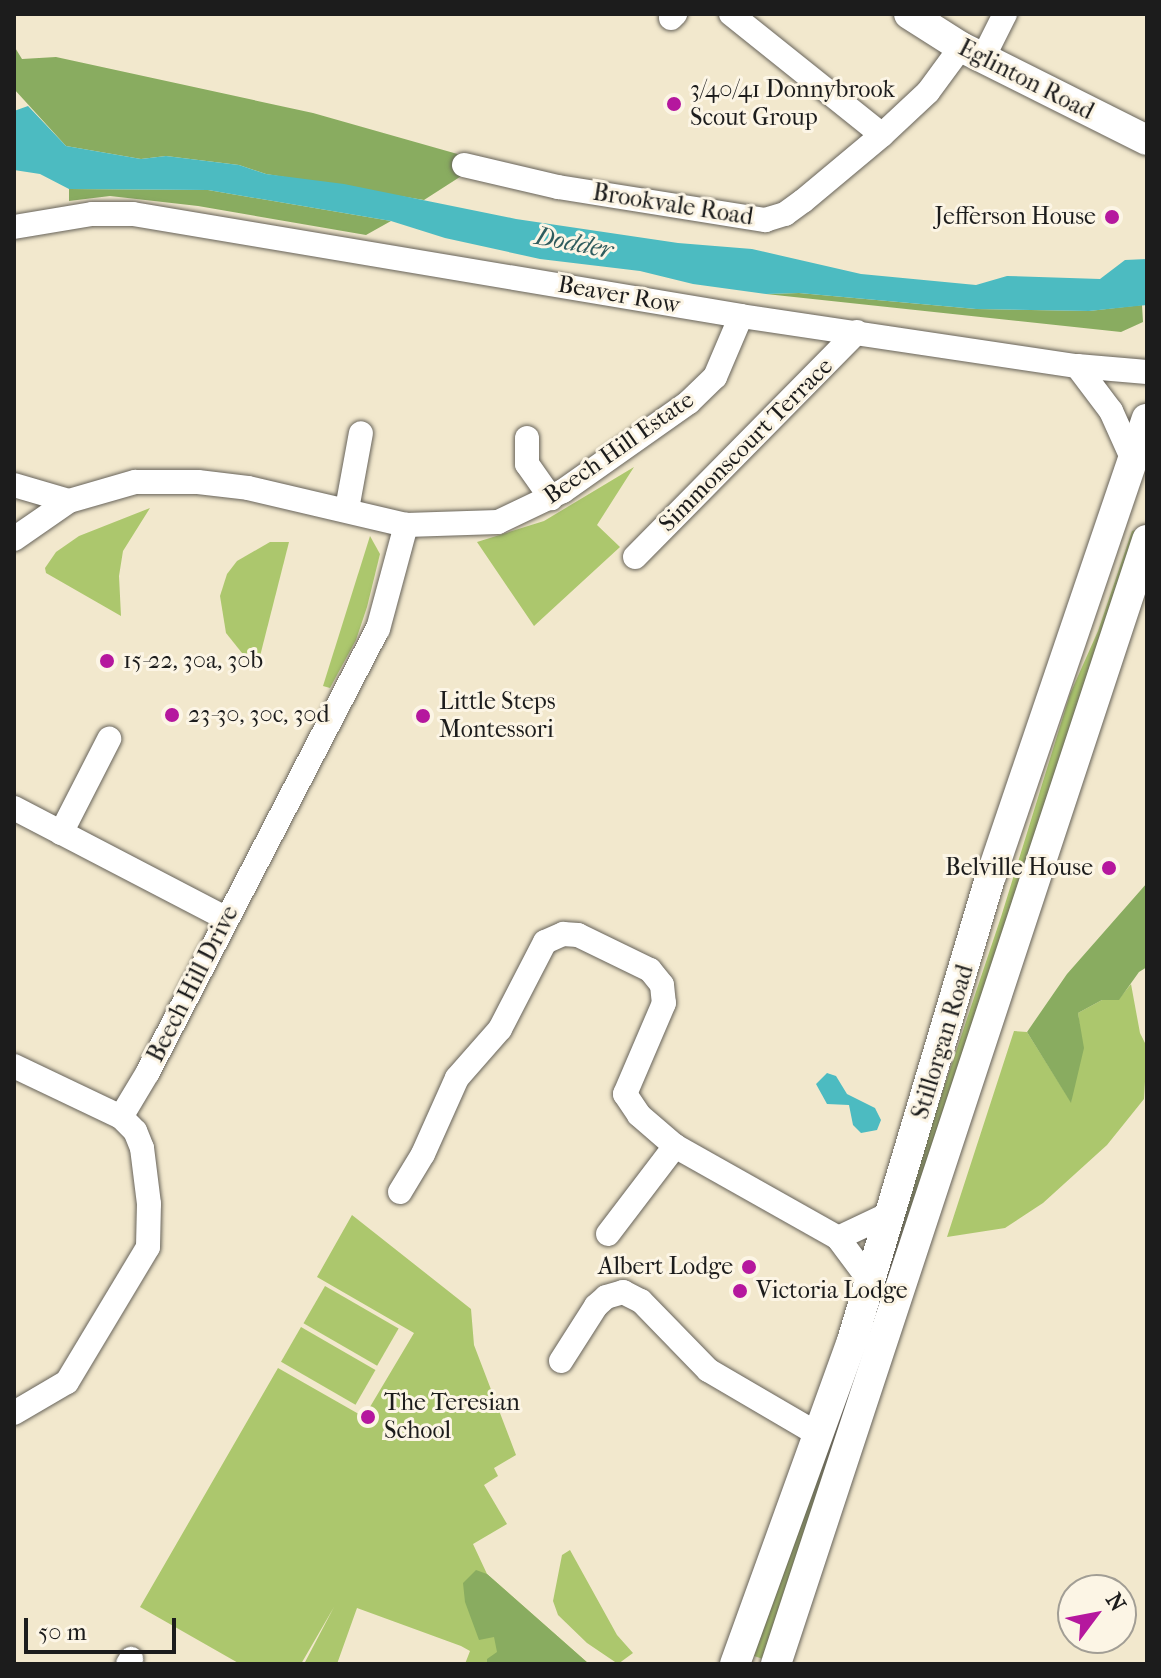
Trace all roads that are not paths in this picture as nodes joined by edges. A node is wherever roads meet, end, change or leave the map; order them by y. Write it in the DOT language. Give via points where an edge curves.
graph roads {
  1 [pos="731,14"];
  2 [pos="909,14"];
  3 [pos="1005,14"];
  4 [pos="972,53"];
  5 [pos="882,135"];
  6 [pos="1147,140"];
  7 [pos="464,165"];
  8 [pos="14,227"];
  9 [pos="741,316"];
  10 [pos="857,332"];
  11 [pos="1077,366"];
  12 [pos="1147,372"];
  13 [pos="1147,419"];
  14 [pos="361,433"];
  15 [pos="527,438"];
  16 [pos="1133,460"];
  17 [pos="14,485"];
  18 [pos="551,498"];
  19 [pos="69,501"];
  20 [pos="347,509"];
  21 [pos="1114,518"];
  22 [pos="1147,521"];
  23 [pos="406,525"];
  24 [pos="14,539"];
  25 [pos="1147,540"];
  26 [pos="635,557"];
  27 [pos="109,739"];
  28 [pos="14,808"];
  29 [pos="61,833"];
  30 [pos="227,919"];
  31 [pos="14,1066"];
  32 [pos="121,1117"];
  33 [pos="675,1146"];
  34 [pos="400,1192"];
  35 [pos="891,1213"];
  36 [pos="608,1234"];
  37 [pos="838,1238"];
  38 [pos="870,1281"];
  39 [pos="561,1361"];
  40 [pos="14,1413"];
  41 [pos="816,1433"];
  42 [pos="735,1664"];
  43 [pos="776,1664"];
  1 -- 5 [label="street"];
  2 -- 4 [label="main road, Eglinton Road"];
  3 -- 4 [label="street, Brookvale Road"];
  4 -- 5 [label="street, Brookvale Road"];
  4 -- 6 [label="main road, Eglinton Road"];
  5 -- 7 [label="street, Brookvale Road" via="803,201 765,220 558,187"];
  8 -- 9 [label="street, Beaver Row" via="92,214 133,214"];
  9 -- 10 [label="street, Beaver Row"];
  9 -- 18 [label="street, Beech Hill Estate" via="715,377 689,402"];
  10 -- 11 [label="street, Beaver Row"];
  10 -- 26 [label="street, Simmonscourt Terrace"];
  11 -- 12 [label="street, Beaver Row"];
  11 -- 16 [label="street" via="1111,411"];
  13 -- 16 [label="main road, Stillorgan Road"];
  14 -- 20 [label="street"];
  15 -- 18 [label="street" via="527,464"];
  16 -- 21 [label="main road, Stillorgan Road"];
  17 -- 19 [label="street"];
  18 -- 23 [label="street, Beech Hill Estate" via="498,522"];
  19 -- 20 [label="street, Beech Hill Estate" via="135,482 198,482"];
  19 -- 24 [label="street"];
  20 -- 23 [label="street, Beech Hill Estate"];
  21 -- 22 [label="main road"];
  21 -- 35 [label="main road, Stillorgan Road" via="991,876"];
  23 -- 30 [label="street, Beech Hill Drive" via="378,629"];
  25 -- 43 [label="main road, Stillorgan Road"];
  27 -- 29 [label="street"];
  28 -- 29 [label="street"];
  29 -- 30 [label="street"];
  30 -- 32 [label="street, Beech Hill Drive"];
  31 -- 32 [label="street"];
  32 -- 40 [label="street" via="142,1148 148,1247 67,1382"];
  33 -- 34 [label="street" via="639,1115 625,1094 664,1003 662,985 650,970 578,935 563,934 545,942 500,1029 457,1078"];
  33 -- 36 [label="street"];
  33 -- 37 [label="street"];
  35 -- 37 [label="street"];
  35 -- 38 [label="main road, Stillorgan Road"];
  37 -- 38 [label="street"];
  38 -- 41 [label="main road, Stillorgan Road"];
  39 -- 41 [label="street" via="596,1306 623,1292 641,1301 708,1370"];
  41 -- 42 [label="main road, Stillorgan Road"];
}
